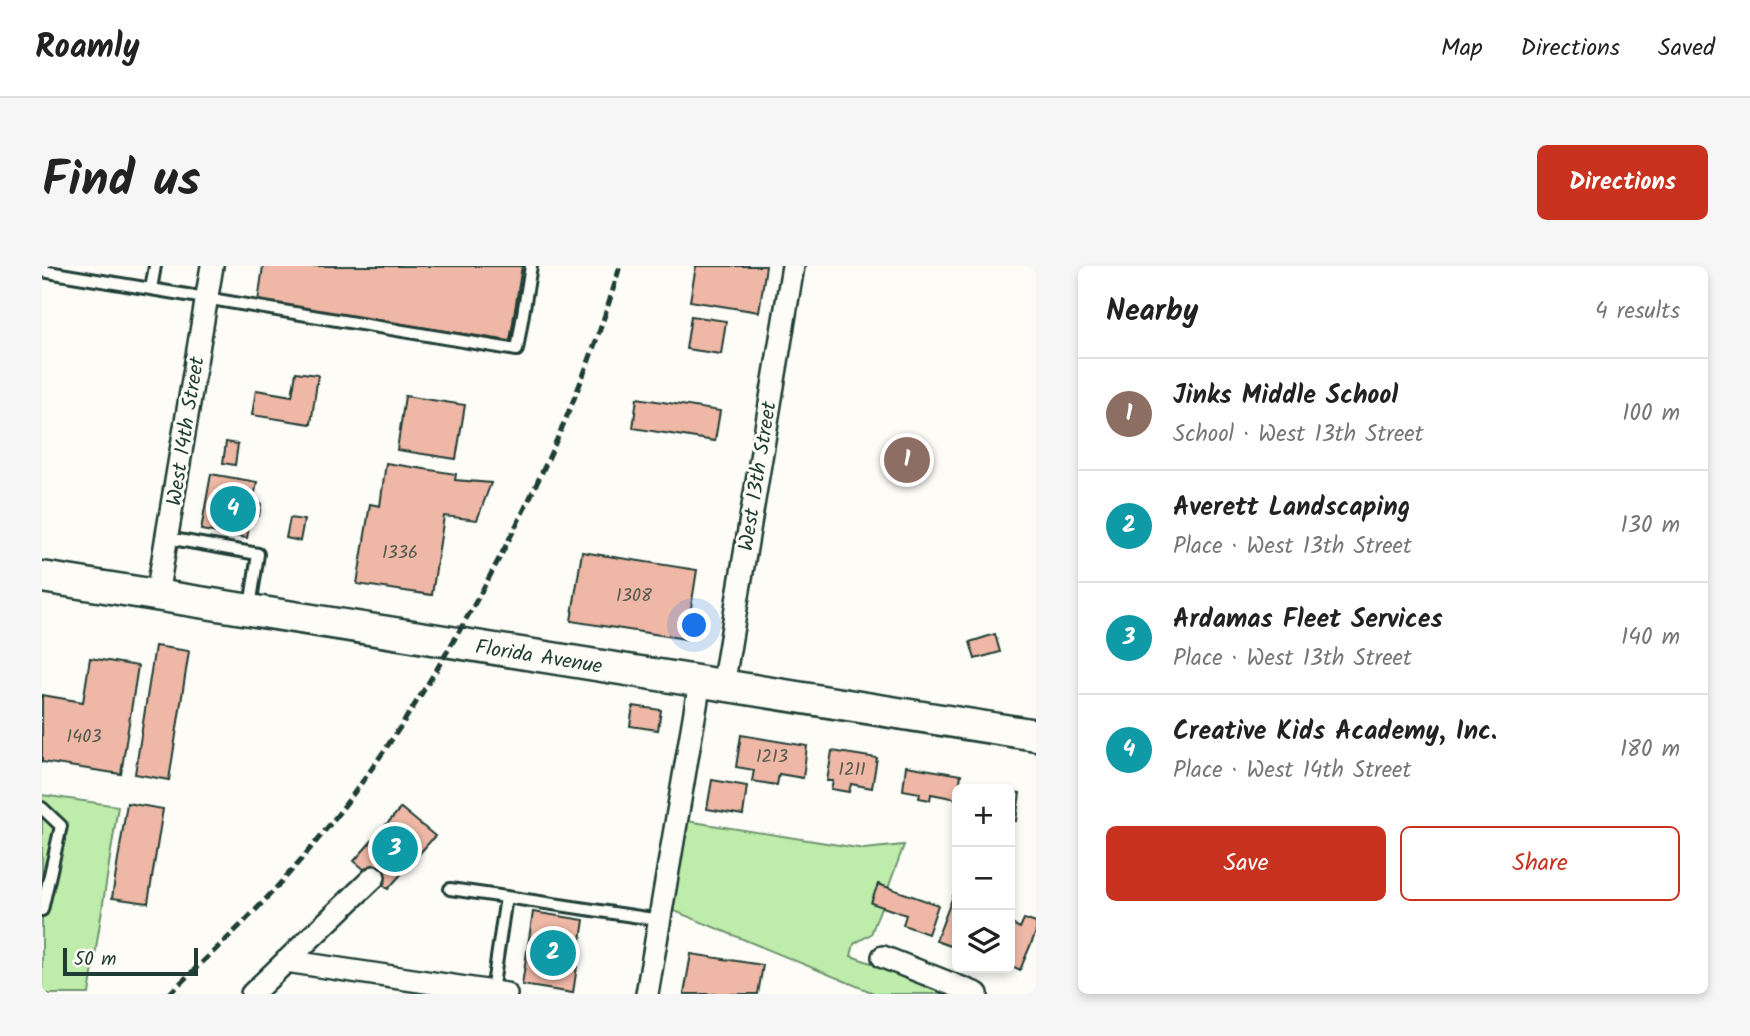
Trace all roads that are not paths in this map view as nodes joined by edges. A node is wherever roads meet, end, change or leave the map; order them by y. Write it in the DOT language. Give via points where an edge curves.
graph roads {
  1 [pos="155,266"];
  2 [pos="212,266"];
  3 [pos="531,266"];
  4 [pos="793,266"];
  5 [pos="49,270"];
  6 [pos="151,289"];
  7 [pos="207,300"];
  8 [pos="167,538"];
  9 [pos="42,577"];
  10 [pos="157,595"];
  11 [pos="250,610"];
  12 [pos="712,684"];
  13 [pos="1036,735"];
  14 [pos="42,808"];
  15 [pos="374,877"];
  16 [pos="450,889"];
  17 [pos="506,897"];
  18 [pos="42,911"];
  19 [pos="660,920"];
  20 [pos="883,957"];
  21 [pos="286,961"];
  22 [pos="499,993"];
  23 [pos="252,994"];
  24 [pos="647,994"];
  25 [pos="977,994"];
  1 -- 6 [label="lane"];
  2 -- 7 [label="street, West 14th Street"];
  3 -- 7 [label="lane" via="517,350"];
  4 -- 12 [label="street, West 13th Street"];
  5 -- 6 [label="lane"];
  6 -- 7 [label="lane"];
  7 -- 8 [label="street, West 14th Street"];
  8 -- 10 [label="street, West 14th Street"];
  8 -- 11 [label="lane" via="258,554"];
  9 -- 10 [label="street, Florida Avenue"];
  10 -- 11 [label="street, Florida Avenue"];
  11 -- 12 [label="street, Florida Avenue"];
  12 -- 13 [label="street, Florida Avenue"];
  12 -- 19 [label="street, West 13th Street"];
  14 -- 18 [label="lane" via="61,826"];
  15 -- 21 [label="street"];
  16 -- 17 [label="lane"];
  17 -- 19 [label="lane"];
  17 -- 22 [label="lane"];
  19 -- 24 [label="street, West 13th Street"];
  20 -- 25 [label="street"];
  21 -- 22 [label="street"];
  21 -- 23 [label="street"];
}
